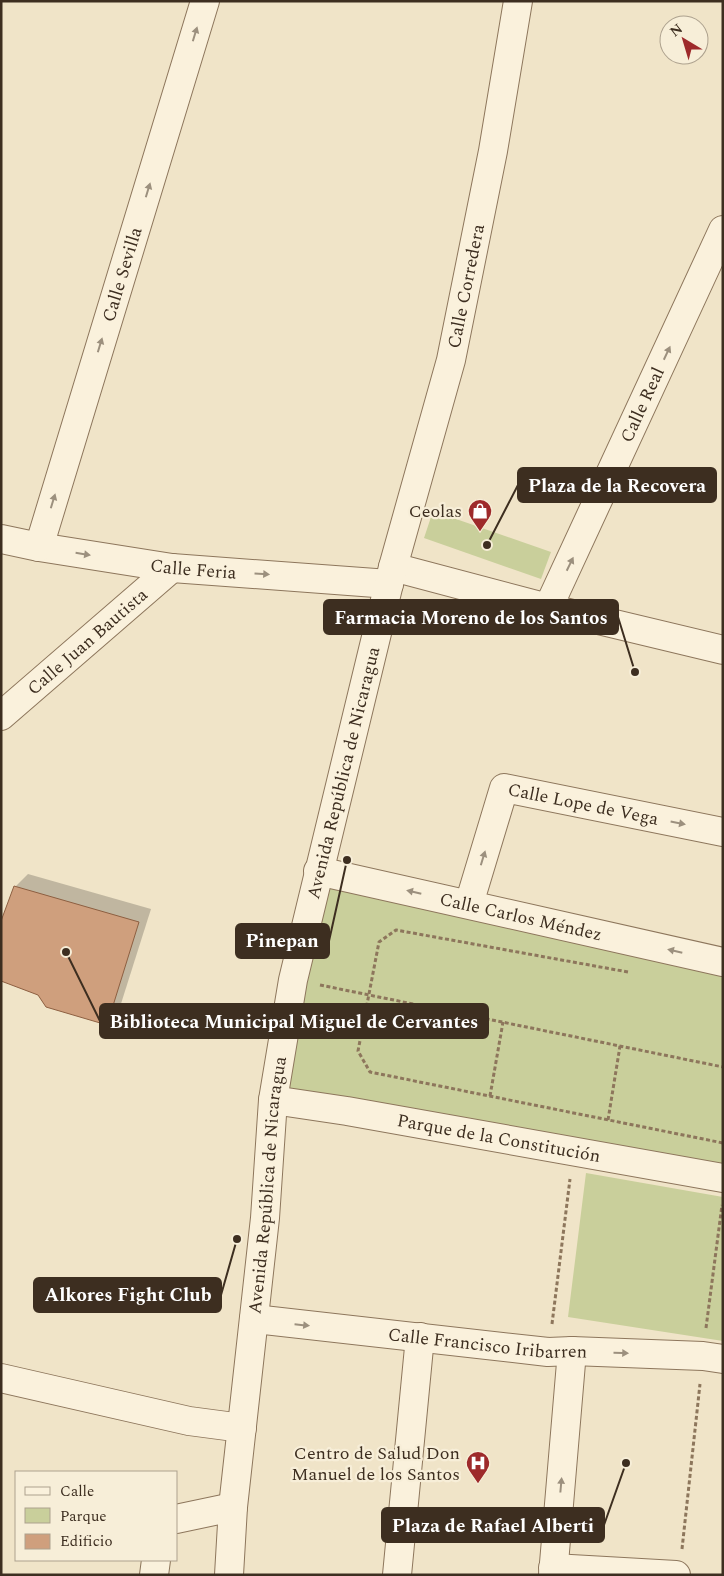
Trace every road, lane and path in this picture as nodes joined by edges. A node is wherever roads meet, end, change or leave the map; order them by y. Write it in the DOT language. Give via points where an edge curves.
graph roads {
  1 [pos="205,1"];
  2 [pos="518,1"];
  3 [pos="723,230"];
  4 [pos="1,539"];
  5 [pos="39,547"];
  6 [pos="172,568"];
  7 [pos="391,575"];
  8 [pos="548,608"];
  9 [pos="723,650"];
  10 [pos="1,716"];
  11 [pos="723,832"];
  12 [pos="318,871"];
  13 [pos="469,904"];
  14 [pos="723,962"];
  15 [pos="636,974"];
  16 [pos="292,980"];
  17 [pos="368,995"];
  18 [pos="503,1022"];
  19 [pos="620,1046"];
  20 [pos="723,1067"];
  21 [pos="490,1096"];
  22 [pos="273,1100"];
  23 [pos="608,1120"];
  24 [pos="723,1143"];
  25 [pos="574,1151"];
  26 [pos="723,1178"];
  27 [pos="254,1320"];
  28 [pos="420,1337"];
  29 [pos="560,1351"];
  30 [pos="723,1359"];
  31 [pos="2,1380"];
  32 [pos="242,1428"];
  33 [pos="233,1507"];
  34 [pos="178,1519"];
  35 [pos="156,1561"];
  36 [pos="553,1571"];
  37 [pos="154,1575"];
  38 [pos="229,1575"];
  39 [pos="397,1575"];
  40 [pos="676,1575"];
  5 -- 1 [label="street, Calle Sevilla, one-way"];
  2 -- 7 [label="street, Calle Corredera" via="493,151 451,360"];
  8 -- 3 [label="street, Calle Real, one-way"];
  4 -- 5 [label="street, Calle Feria"];
  5 -- 6 [label="street, Calle Feria, one-way"];
  6 -- 7 [label="street, Calle Feria, one-way"];
  6 -- 10 [label="street, Calle Juan Bautista"];
  7 -- 8 [label="street, Calle Feria"];
  7 -- 12 [label="street, Avenida República de Nicaragua"];
  8 -- 9 [label="street, Calle Feria"];
  13 -- 11 [label="street, Calle Lope de Vega, one-way" via="504,788"];
  13 -- 12 [label="street, Calle Carlos Méndez, one-way"];
  12 -- 16 [label="street, Avenida República de Nicaragua"];
  14 -- 13 [label="street, Calle Carlos Méndez, one-way"];
  15 -- 17 [label="path" via="396,930 379,942"];
  16 -- 17 [label="path"];
  16 -- 22 [label="street, Avenida República de Nicaragua"];
  17 -- 18 [label="path"];
  17 -- 21 [label="path" via="358,1051 370,1072"];
  18 -- 19 [label="path"];
  18 -- 21 [label="path"];
  19 -- 20 [label="path"];
  19 -- 23 [label="path"];
  21 -- 23 [label="path"];
  22 -- 25 [label="street, Parque de la Constitución"];
  22 -- 27 [label="street, Avenida República de Nicaragua"];
  23 -- 24 [label="path"];
  25 -- 26 [label="street, Parque de la Constitución"];
  25 -- 29 [label="path"];
  27 -- 28 [label="street, Calle Francisco Iribarren, one-way"];
  27 -- 32 [label="street, Avenida República de Nicaragua"];
  28 -- 29 [label="street, Calle Francisco Iribarren"];
  28 -- 39 [label="street"];
  29 -- 30 [label="street, Calle Francisco Iribarren, one-way"];
  36 -- 29 [label="street, one-way"];
  31 -- 32 [label="street" via="189,1421"];
  32 -- 33 [label="street, Avenida República de Nicaragua"];
  33 -- 34 [label="street"];
  33 -- 38 [label="street, Avenida República de Nicaragua"];
  35 -- 37 [label="street"];
  36 -- 40 [label="street"];
}
